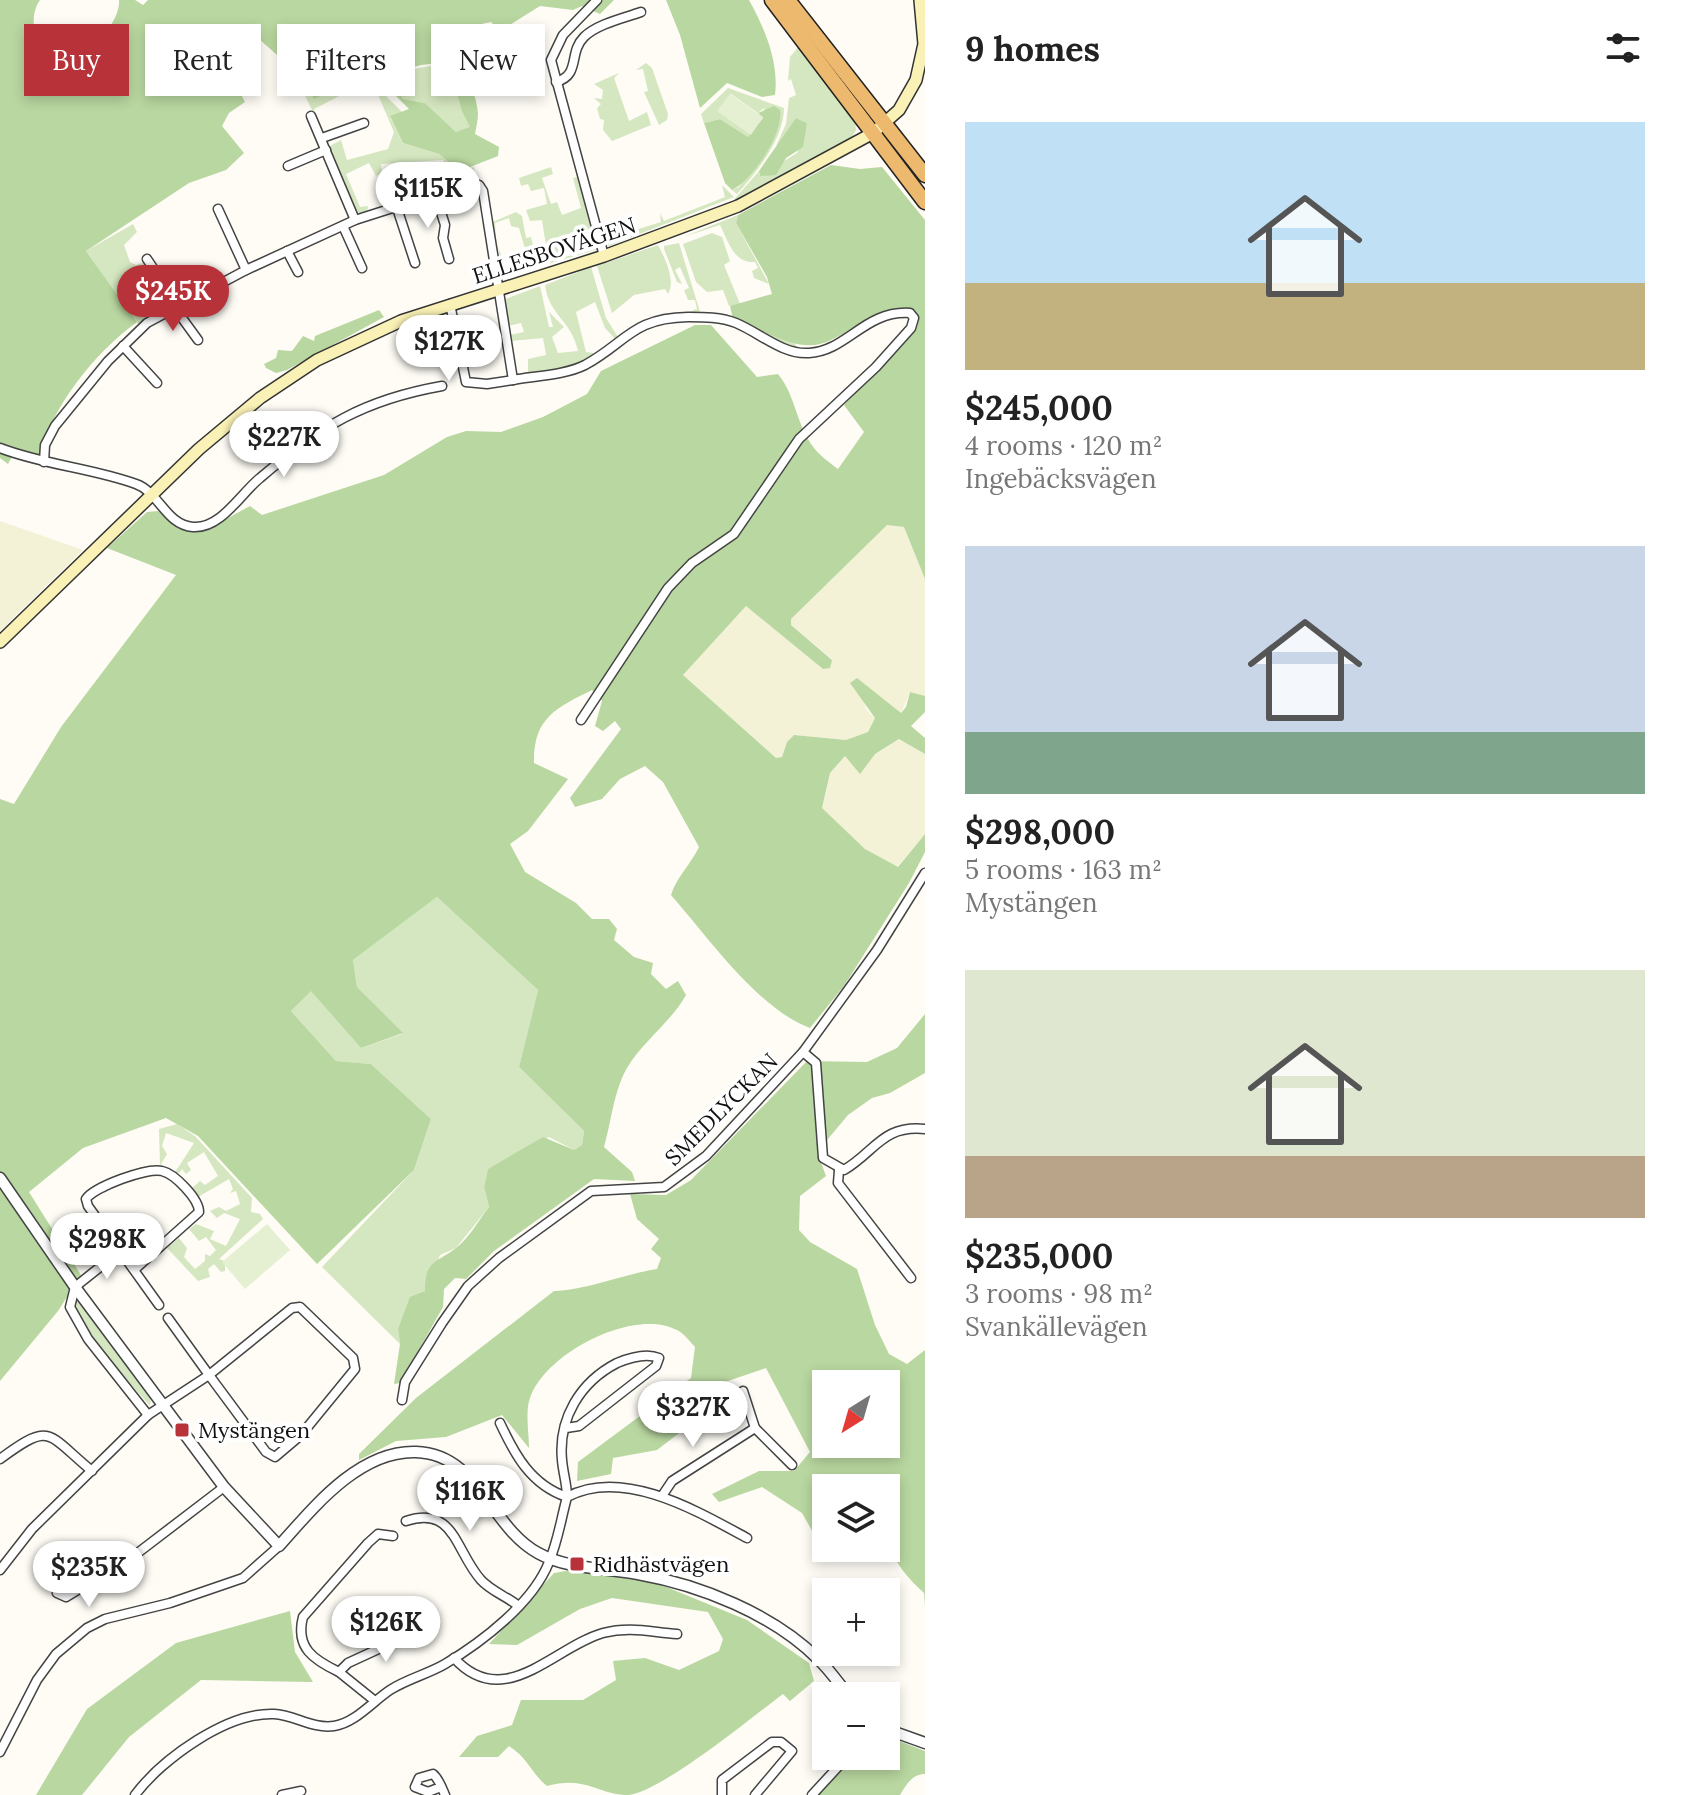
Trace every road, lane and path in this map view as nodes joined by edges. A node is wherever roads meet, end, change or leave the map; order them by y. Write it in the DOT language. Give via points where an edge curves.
graph roads {
  1 [pos="597,0"];
  2 [pos="772,0"];
  3 [pos="788,0"];
  4 [pos="920,0"];
  5 [pos="641,12"];
  6 [pos="925,44"];
  7 [pos="556,82"];
  8 [pos="311,116"];
  9 [pos="887,122"];
  10 [pos="364,123"];
  11 [pos="873,133"];
  12 [pos="322,138"];
  13 [pos="326,150"];
  14 [pos="288,166"];
  15 [pos="925,175"];
  16 [pos="435,193"];
  17 [pos="925,202"];
  18 [pos="396,205"];
  19 [pos="218,209"];
  20 [pos="355,220"];
  21 [pos="343,226"];
  22 [pos="287,251"];
  23 [pos="604,256"];
  24 [pos="147,259"];
  25 [pos="449,259"];
  26 [pos="415,263"];
  27 [pos="362,268"];
  28 [pos="246,270"];
  29 [pos="298,272"];
  30 [pos="498,290"];
  31 [pos="450,304"];
  32 [pos="176,306"];
  33 [pos="198,340"];
  34 [pos="123,346"];
  35 [pos="513,380"];
  36 [pos="157,383"];
  37 [pos="442,386"];
  38 [pos="0,448"];
  39 [pos="44,462"];
  40 [pos="150,495"];
  41 [pos="0,642"];
  42 [pos="581,720"];
  43 [pos="925,873"];
  44 [pos="803,1052"];
  45 [pos="925,1129"];
  46 [pos="839,1170"];
  47 [pos="0,1178"];
  48 [pos="120,1251"];
  49 [pos="134,1270"];
  50 [pos="911,1278"];
  51 [pos="75,1287"];
  52 [pos="159,1305"];
  53 [pos="168,1318"];
  54 [pos="209,1375"];
  55 [pos="743,1391"];
  56 [pos="402,1400"];
  57 [pos="162,1404"];
  58 [pos="148,1415"];
  59 [pos="500,1423"];
  60 [pos="566,1428"];
  61 [pos="755,1428"];
  62 [pos="0,1459"];
  63 [pos="792,1465"];
  64 [pos="92,1471"];
  65 [pos="224,1487"];
  66 [pos="662,1496"];
  67 [pos="567,1497"];
  68 [pos="406,1521"];
  69 [pos="393,1536"];
  70 [pos="747,1538"];
  71 [pos="279,1546"];
  72 [pos="551,1559"];
  73 [pos="0,1570"];
  74 [pos="57,1593"];
  75 [pos="517,1605"];
  76 [pos="414,1624"];
  77 [pos="677,1634"];
  78 [pos="454,1658"];
  79 [pos="339,1672"];
  80 [pos="836,1682"];
  81 [pos="375,1701"];
  82 [pos="900,1734"];
  83 [pos="925,1743"];
  84 [pos="0,1752"];
  85 [pos="835,1770"];
  86 [pos="301,1791"];
  87 [pos="135,1795"];
  88 [pos="282,1795"];
  89 [pos="722,1795"];
  90 [pos="755,1795"];
  91 [pos="812,1795"];
  1 -- 7 [label="street" via="553,51"];
  2 -- 11 [label="highway"];
  3 -- 9 [label="highway"];
  4 -- 6 [label="main road, ELLESBOVÄGEN"];
  5 -- 7 [label="street" via="586,34 572,73"];
  6 -- 9 [label="main road, ELLESBOVÄGEN" via="916,80"];
  7 -- 23 [label="street"];
  8 -- 12 [label="street"];
  9 -- 11 [label="main road, ELLESBOVÄGEN"];
  9 -- 15 [label="highway"];
  10 -- 12 [label="street"];
  11 -- 17 [label="highway"];
  11 -- 23 [label="main road, ELLESBOVÄGEN" via="738,206"];
  12 -- 13 [label="street"];
  13 -- 14 [label="street"];
  13 -- 20 [label="street"];
  16 -- 18 [label="street"];
  16 -- 25 [label="street"];
  16 -- 30 [label="street" via="472,184 482,187"];
  18 -- 20 [label="street"];
  18 -- 26 [label="street"];
  19 -- 28 [label="street"];
  20 -- 21 [label="street"];
  21 -- 22 [label="street"];
  21 -- 27 [label="street"];
  22 -- 28 [label="street"];
  22 -- 29 [label="street"];
  23 -- 30 [label="main road, ELLESBOVÄGEN"];
  24 -- 32 [label="street"];
  28 -- 32 [label="street"];
  30 -- 31 [label="main road, ELLESBOVÄGEN"];
  30 -- 35 [label="street"];
  31 -- 35 [label="street" via="466,382"];
  31 -- 40 [label="main road, ELLESBOVÄGEN" via="373,332 297,374 236,416"];
  32 -- 33 [label="street"];
  32 -- 34 [label="street"];
  34 -- 36 [label="street"];
  34 -- 39 [label="street" via="55,426 45,445"];
  35 -- 42 [label="street" via="576,368 635,328 658,320 732,321 785,349 809,353 831,346 877,317 910,313 914,318 876,367 812,427 775,471 734,534 692,563 668,588"];
  37 -- 40 [label="street" via="385,398 349,413 269,470 210,524 193,527 178,522"];
  38 -- 39 [label="street"];
  39 -- 40 [label="street" via="136,484"];
  40 -- 41 [label="main road, ELLESBOVÄGEN"];
  43 -- 44 [label="street, SMEDLYCKAN"];
  44 -- 46 [label="street" via="816,1063 823,1158"];
  44 -- 56 [label="street, SMEDLYCKAN" via="706,1156 670,1184 591,1191 477,1277 424,1351 401,1391"];
  45 -- 46 [label="street" via="900,1129"];
  46 -- 50 [label="street" via="838,1183"];
  47 -- 51 [label="street"];
  48 -- 49 [label="street"];
  48 -- 49 [label="street" via="88,1206 87,1198 110,1183 153,1170 167,1173 197,1201 199,1215"];
  48 -- 51 [label="street"];
  49 -- 52 [label="street"];
  51 -- 57 [label="street"];
  51 -- 58 [label="street" via="70,1303 75,1318"];
  53 -- 54 [label="street"];
  54 -- 54 [label="street" via="275,1457 321,1414 356,1365 296,1306"];
  54 -- 57 [label="street"];
  55 -- 61 [label="street"];
  57 -- 58 [label="street"];
  57 -- 65 [label="street"];
  58 -- 64 [label="street"];
  59 -- 67 [label="street" via="527,1471"];
  60 -- 60 [label="street" via="573,1403 606,1369 626,1359 659,1358 656,1366 579,1426"];
  60 -- 67 [label="street" via="562,1444"];
  61 -- 63 [label="street"];
  61 -- 66 [label="street" via="672,1481"];
  62 -- 64 [label="street" via="41,1434"];
  64 -- 73 [label="street" via="32,1529"];
  65 -- 71 [label="street"];
  65 -- 74 [label="street" via="135,1555 66,1597"];
  66 -- 67 [label="street" via="593,1487"];
  66 -- 70 [label="street"];
  67 -- 72 [label="street"];
  68 -- 75 [label="street" via="425,1515 438,1520 479,1579"];
  69 -- 79 [label="street" via="378,1534 368,1543 303,1617 304,1647"];
  71 -- 72 [label="street" via="344,1481 381,1459 417,1452 460,1467 514,1534"];
  71 -- 84 [label="street" via="243,1578 87,1628 56,1654 37,1680"];
  72 -- 75 [label="street"];
  72 -- 80 [label="street" via="664,1580 740,1608 806,1648"];
  75 -- 78 [label="street"];
  76 -- 79 [label="street"];
  77 -- 78 [label="street" via="638,1628 599,1634 537,1670 514,1677 480,1677"];
  78 -- 81 [label="street"];
  79 -- 81 [label="street"];
  81 -- 87 [label="street" via="336,1726 277,1714 236,1724 176,1754"];
  82 -- 83 [label="street"];
  85 -- 91 [label="street"];
  86 -- 88 [label="street"];
  89 -- 90 [label="street" via="721,1783 745,1760 772,1742 785,1744 792,1751"];
}
